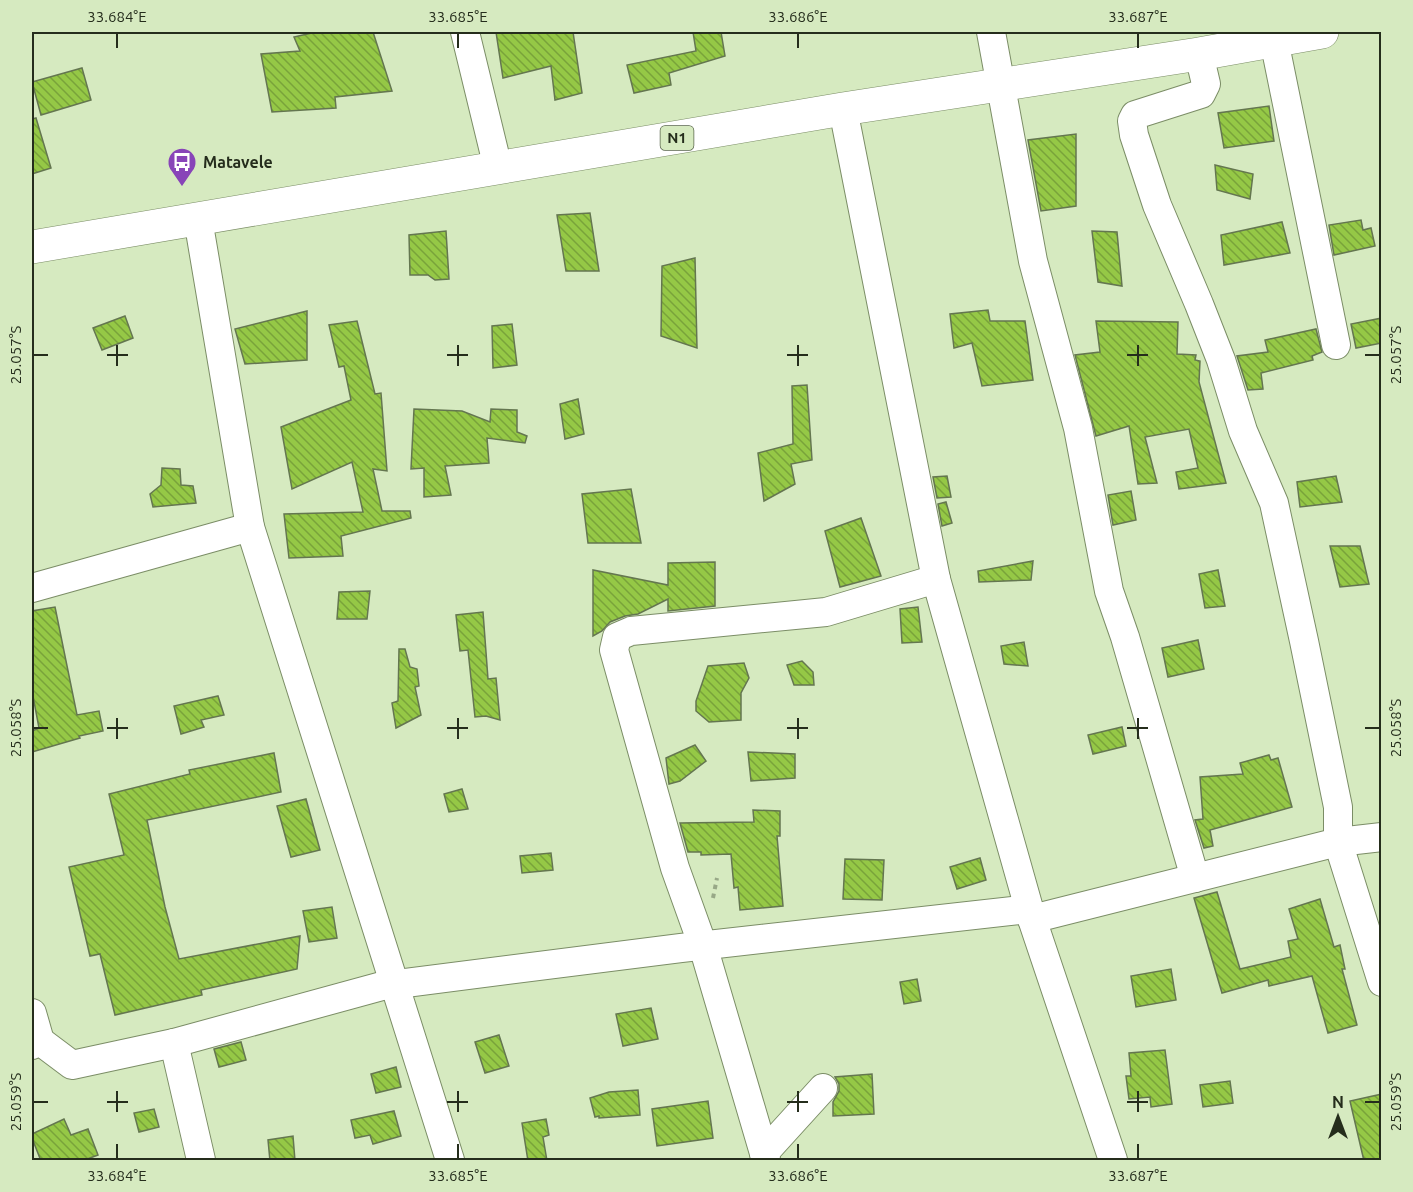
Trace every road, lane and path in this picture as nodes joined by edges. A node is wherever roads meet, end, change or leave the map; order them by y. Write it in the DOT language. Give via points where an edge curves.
graph roads {
  1 [pos="465,32"];
  2 [pos="991,32"];
  3 [pos="1322,32"];
  4 [pos="1274,39"];
  5 [pos="1199,54"];
  6 [pos="1000,84"];
  7 [pos="843,109"];
  8 [pos="498,168"];
  9 [pos="198,219"];
  10 [pos="32,247"];
  11 [pos="1336,345"];
  12 [pos="250,527"];
  13 [pos="936,579"];
  14 [pos="32,588"];
  15 [pos="1382,837"];
  16 [pos="1338,842"];
  17 [pos="1195,878"];
  18 [pos="1030,914"];
  19 [pos="703,946"];
  20 [pos="1382,982"];
  21 [pos="395,985"];
  22 [pos="32,1012"];
  23 [pos="36,1043"];
  24 [pos="174,1043"];
  25 [pos="823,1088"];
  26 [pos="765,1157"];
  27 [pos="201,1161"];
  28 [pos="450,1161"];
  29 [pos="1113,1161"];
  1 -- 8 [label="street"];
  2 -- 6 [label="street"];
  3 -- 4 [label="highway, N1"];
  4 -- 5 [label="highway, N1"];
  4 -- 11 [label="street"];
  5 -- 6 [label="highway, N1"];
  5 -- 16 [label="street" via="1206,84 1201,94 1135,115 1134,135 1156,205 1199,304 1243,431 1274,503 1338,807"];
  6 -- 7 [label="highway, N1"];
  6 -- 17 [label="street" via="1033,261 1072,400 1109,591"];
  7 -- 8 [label="highway, N1"];
  7 -- 13 [label="street"];
  8 -- 9 [label="highway, N1"];
  9 -- 10 [label="highway, N1"];
  9 -- 12 [label="street"];
  12 -- 14 [label="street"];
  12 -- 21 [label="street"];
  13 -- 18 [label="street"];
  13 -- 19 [label="street" via="826,612 631,631 617,637 614,650 675,868"];
  15 -- 16 [label="street"];
  16 -- 17 [label="street"];
  16 -- 20 [label="street"];
  17 -- 18 [label="street"];
  18 -- 19 [label="street"];
  18 -- 29 [label="street"];
  19 -- 21 [label="street"];
  19 -- 26 [label="street"];
  21 -- 24 [label="street"];
  21 -- 28 [label="street"];
  22 -- 23 [label="street"];
  23 -- 24 [label="street" via="72,1065"];
  24 -- 27 [label="street"];
  25 -- 26 [label="street"];
}
